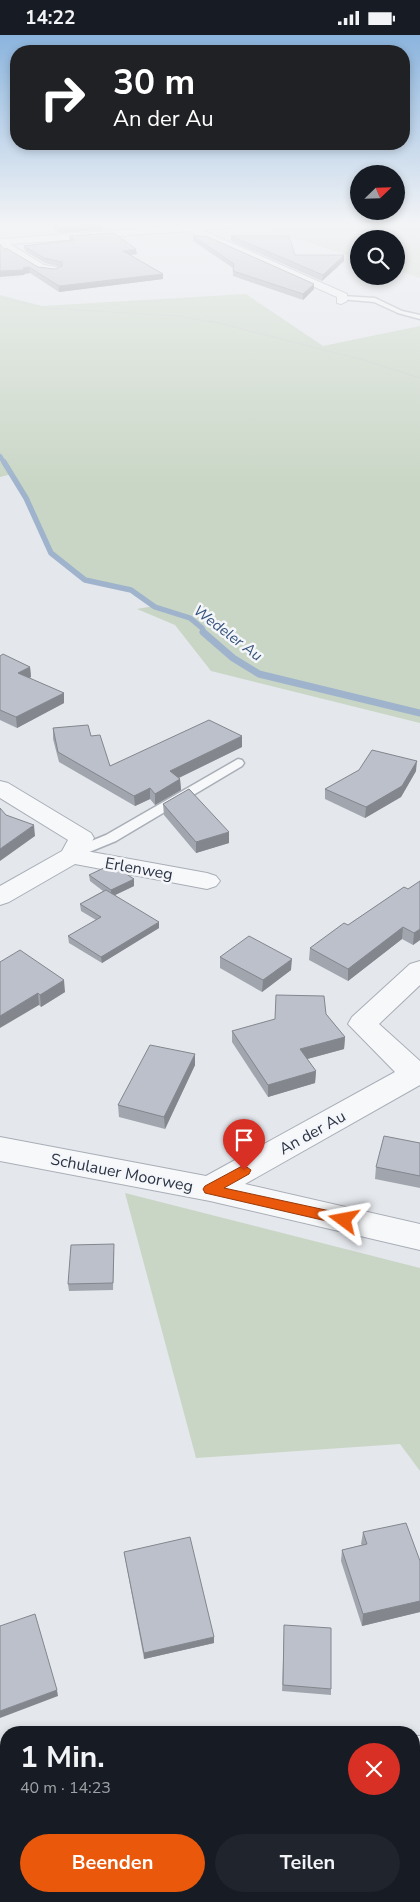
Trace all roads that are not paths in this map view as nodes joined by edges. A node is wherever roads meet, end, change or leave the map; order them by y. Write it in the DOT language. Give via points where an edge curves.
graph roads {
  1 [pos="398,311"];
  2 [pos="420,317"];
  3 [pos="238,763"];
  4 [pos="0,788"];
  5 [pos="71,855"];
  6 [pos="207,881"];
  7 [pos="0,897"];
  8 [pos="420,970"];
  9 [pos="417,1074"];
  10 [pos="0,1149"];
  11 [pos="210,1189"];
  12 [pos="420,1237"];
  1 -- 2 [label="lane"];
  3 -- 5 [label="lane" via="111,838"];
  4 -- 5 [label="street" via="82,838"];
  5 -- 6 [label="street, Erlenweg"];
  5 -- 7 [label="street"];
  8 -- 9 [label="street, An der Au" via="362,1024"];
  9 -- 11 [label="street, An der Au"];
  10 -- 11 [label="street, Schulauer Moorweg"];
  11 -- 12 [label="street, Schulauer Moorweg"];
}
